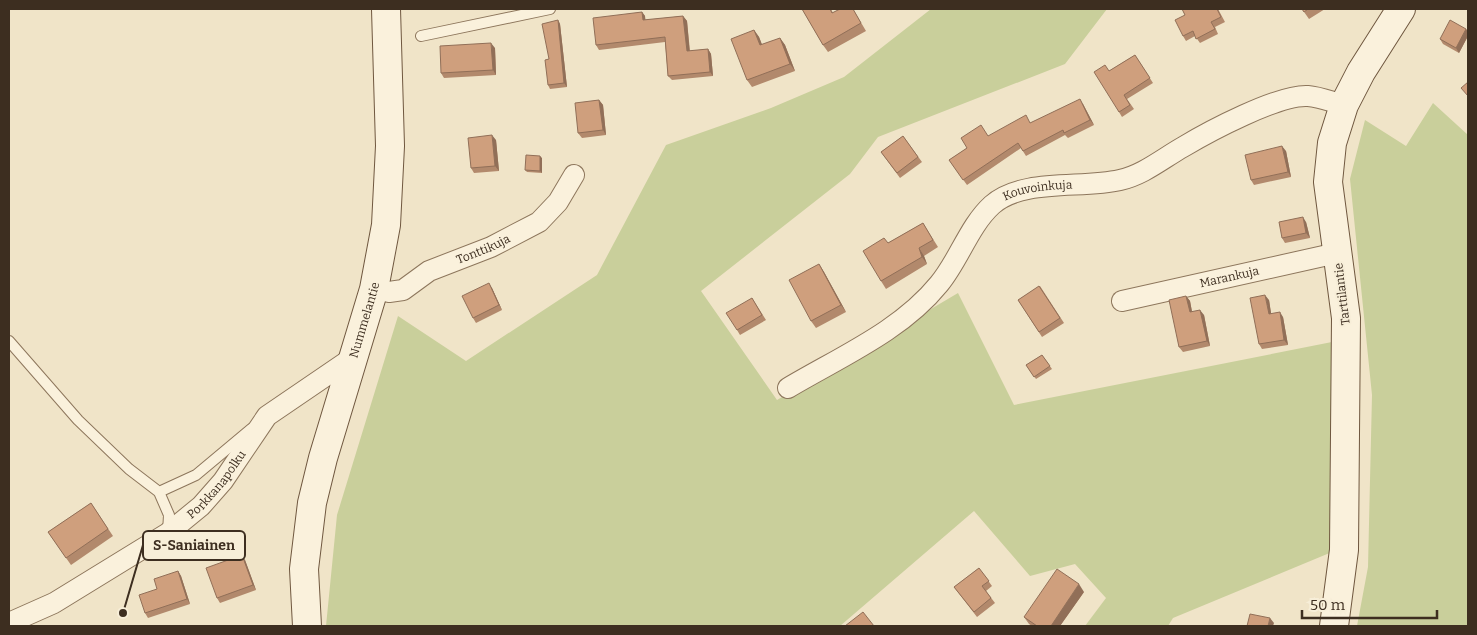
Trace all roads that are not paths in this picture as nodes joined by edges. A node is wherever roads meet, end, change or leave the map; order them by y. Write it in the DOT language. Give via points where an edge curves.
graph roads {
  1 [pos="386,9"];
  2 [pos="550,9"];
  3 [pos="1402,9"];
  4 [pos="422,36"];
  5 [pos="1344,106"];
  6 [pos="574,175"];
  7 [pos="1337,253"];
  8 [pos="374,289"];
  9 [pos="1122,301"];
  10 [pos="9,341"];
  11 [pos="355,356"];
  12 [pos="788,388"];
  13 [pos="267,416"];
  14 [pos="159,492"];
  15 [pos="168,533"];
  16 [pos="9,622"];
  17 [pos="306,626"];
  18 [pos="1334,626"];
  1 -- 8 [label="street, Nummelantie" via="390,146 386,225"];
  2 -- 4 [label="lane"];
  3 -- 5 [label="street, Tarttilantie"];
  5 -- 7 [label="street, Tarttilantie" via="1332,144 1328,182"];
  5 -- 12 [label="street, Kouvoinkuja" via="1306,96 1280,101 1185,146 1139,174 1103,183 1032,189 1012,194 992,205 940,283 902,321"];
  6 -- 8 [label="street, Tonttikuja" via="558,202 539,222 491,247 429,271 403,290"];
  7 -- 9 [label="street, Marankuja"];
  7 -- 18 [label="street, Tarttilantie" via="1346,327 1344,550"];
  8 -- 11 [label="street, Nummelantie"];
  10 -- 14 [label="lane" via="78,420 128,469"];
  11 -- 13 [label="street, Porkkanapolku"];
  11 -- 17 [label="street, Nummelantie" via="312,502 304,569"];
  13 -- 14 [label="lane" via="196,475"];
  13 -- 15 [label="street, Porkkanapolku" via="223,481 201,506"];
  14 -- 15 [label="lane" via="169,515"];
  15 -- 16 [label="street, Porkkanapolku" via="54,603"];
}
